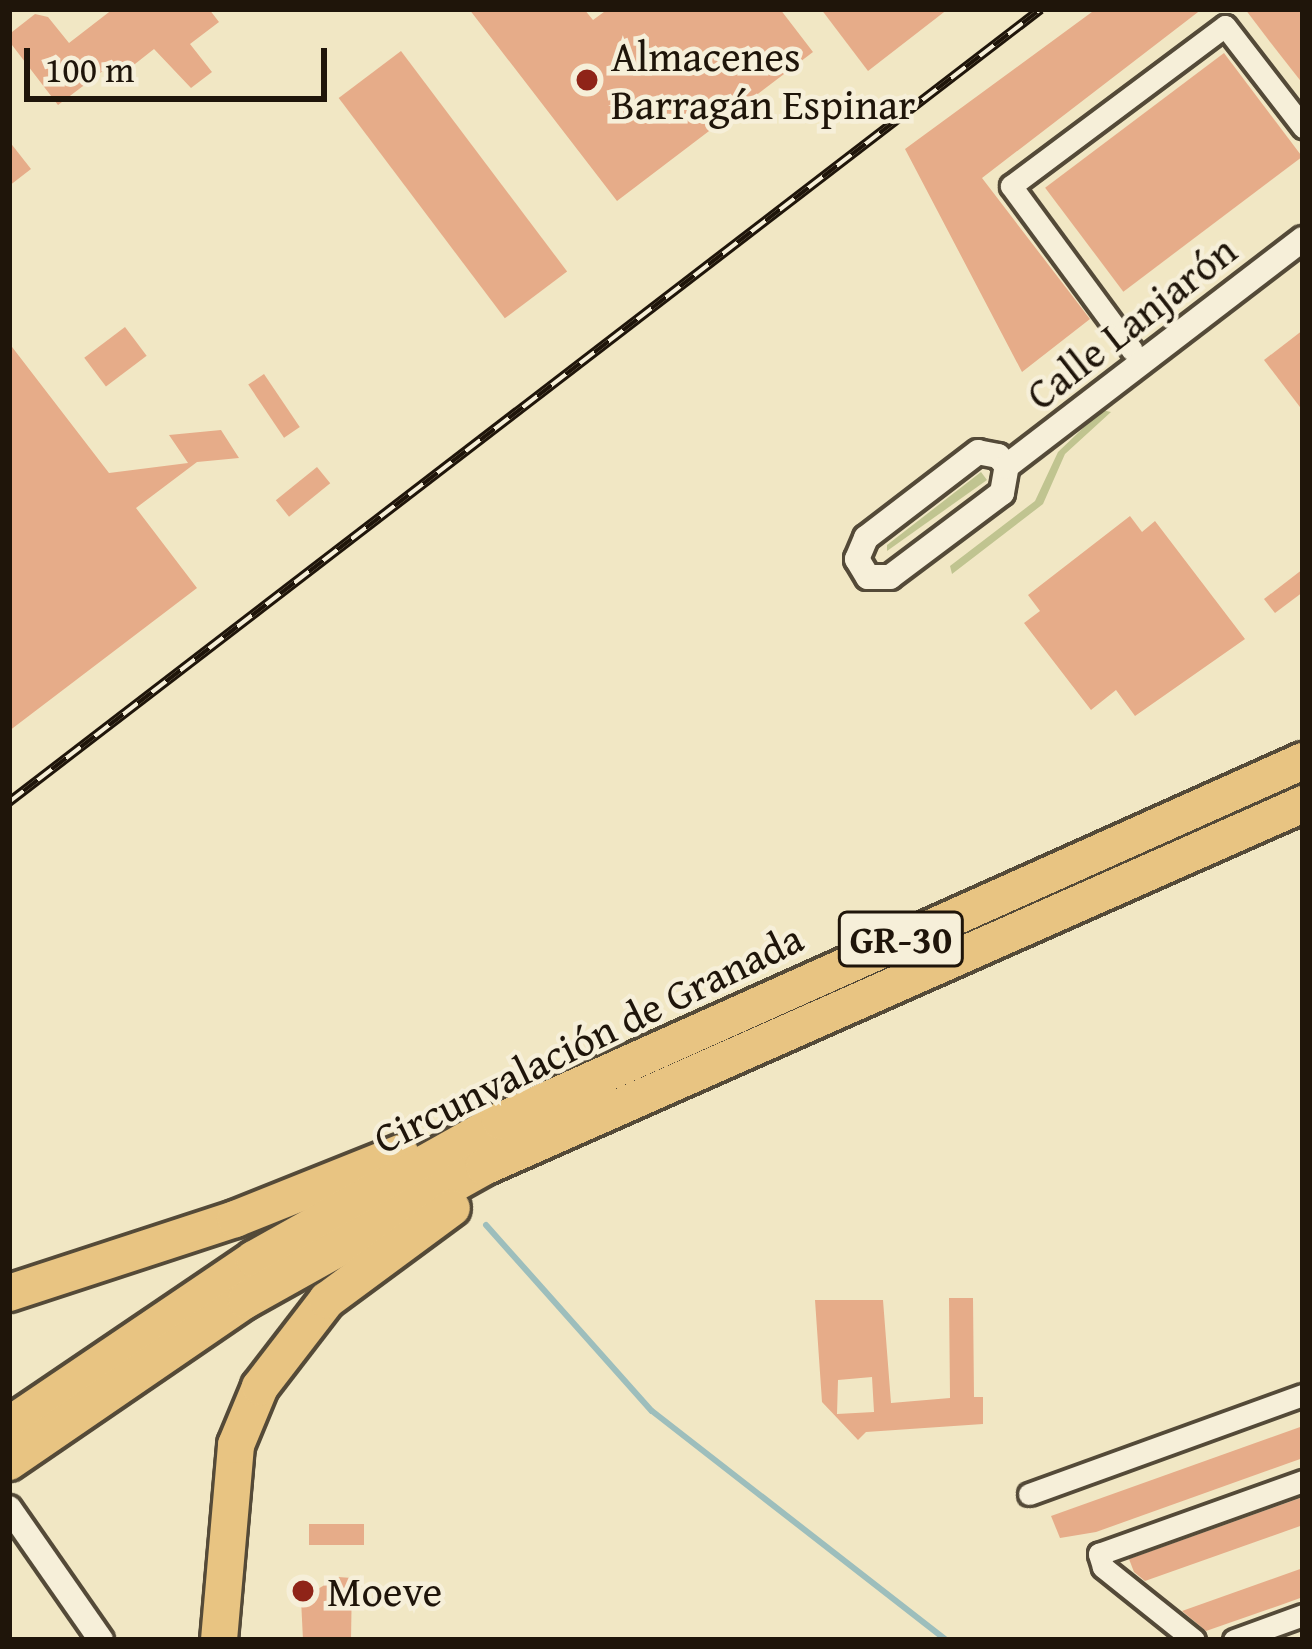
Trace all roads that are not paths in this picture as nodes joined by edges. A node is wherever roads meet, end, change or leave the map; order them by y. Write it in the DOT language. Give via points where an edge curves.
graph roads {
  1 [pos="1303,127"];
  2 [pos="1303,220"];
  3 [pos="1303,238"];
  4 [pos="1132,350"];
  5 [pos="1003,461"];
  6 [pos="1303,760"];
  7 [pos="1303,804"];
  8 [pos="728,1055"];
  9 [pos="500,1121"];
  10 [pos="9,1293"];
  11 [pos="1303,1395"];
  12 [pos="9,1425"];
  13 [pos="9,1462"];
  14 [pos="1303,1481"];
  15 [pos="1029,1494"];
  16 [pos="16,1518"];
  17 [pos="1303,1615"];
  18 [pos="101,1640"];
  19 [pos="219,1640"];
  20 [pos="1194,1640"];
  21 [pos="1234,1640"];
  1 -- 4 [label="street, Calle Lanjarón" via="1225,26 1011,186"];
  2 -- 4 [label="street, Calle Lanjarón"];
  3 -- 5 [label="street, Calle Lanjarón"];
  4 -- 5 [label="street, Calle Lanjarón"];
  5 -- 5 [label="street, Calle Lanjarón" via="978,452 866,538 857,559 868,577 890,577 1002,493"];
  6 -- 9 [label="highway, Circunvalación de Granada / GR-30"];
  7 -- 8 [label="highway, Circunvalación de Granada / GR-30"];
  8 -- 13 [label="highway, Circunvalación de Granada / GR-30" via="484,1167 322,1254"];
  8 -- 19 [label="highway" via="686,1091 455,1206 327,1300 260,1388 236,1445"];
  9 -- 10 [label="highway" via="455,1129 235,1219"];
  9 -- 12 [label="highway, Circunvalación de Granada / GR-30" via="254,1259"];
  11 -- 15 [label="street"];
  14 -- 20 [label="street" via="1099,1555 1103,1567"];
  16 -- 18 [label="street"];
  17 -- 21 [label="street"];
}
